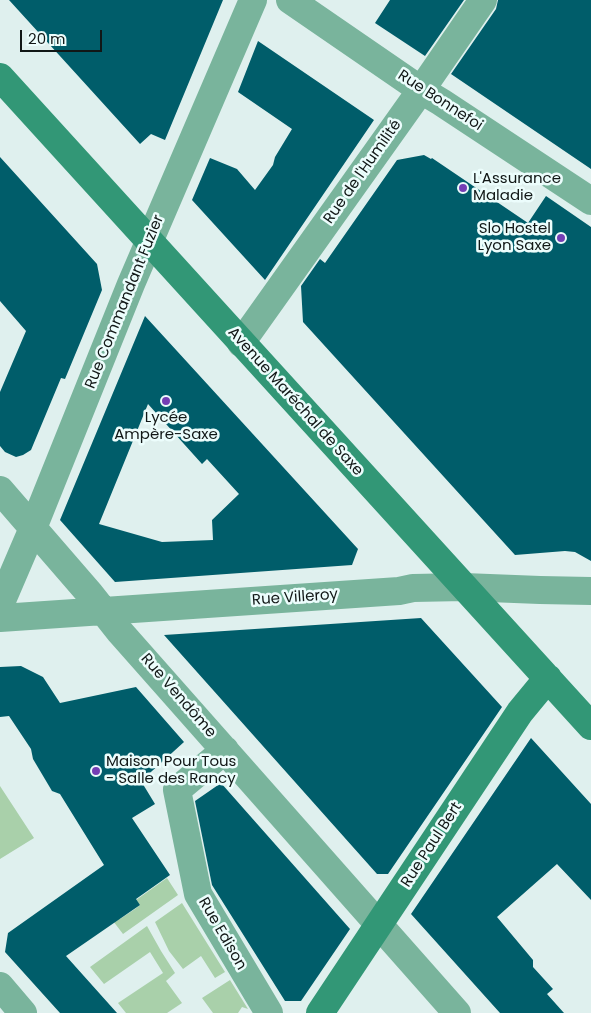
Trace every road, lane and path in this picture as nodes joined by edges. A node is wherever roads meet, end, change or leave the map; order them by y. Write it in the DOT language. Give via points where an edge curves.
graph roads {
  1 [pos="253,0"];
  2 [pos="290,0"];
  3 [pos="483,0"];
  4 [pos="0,77"];
  5 [pos="421,90"];
  6 [pos="591,200"];
  7 [pos="149,242"];
  8 [pos="241,343"];
  9 [pos="0,490"];
  10 [pos="33,528"];
  11 [pos="464,587"];
  12 [pos="591,591"];
  13 [pos="0,605"];
  14 [pos="103,611"];
  15 [pos="0,618"];
  16 [pos="548,678"];
  17 [pos="591,726"];
  18 [pos="225,750"];
  19 [pos="379,925"];
  20 [pos="0,986"];
  21 [pos="24,1013"];
  22 [pos="269,1013"];
  23 [pos="320,1013"];
  24 [pos="457,1013"];
  1 -- 7 [label="street, Rue Commandant Fuzier"];
  2 -- 5 [label="street, Rue Bonnefoi"];
  3 -- 5 [label="street, Rue de l'Humilité"];
  4 -- 7 [label="main road, Avenue Maréchal de Saxe"];
  5 -- 6 [label="street, Rue Bonnefoi"];
  5 -- 8 [label="street, Rue de l'Humilité"];
  7 -- 8 [label="main road, Avenue Maréchal de Saxe"];
  7 -- 10 [label="street, Rue Commandant Fuzier"];
  8 -- 11 [label="main road, Avenue Maréchal de Saxe"];
  9 -- 10 [label="street, Rue Vendôme"];
  10 -- 13 [label="street, Rue Commandant Fuzier"];
  10 -- 14 [label="street, Rue Vendôme"];
  11 -- 12 [label="street, Rue Villeroy"];
  11 -- 14 [label="street, Rue Villeroy"];
  11 -- 16 [label="main road, Avenue Maréchal de Saxe"];
  14 -- 15 [label="street, Rue Villeroy"];
  14 -- 18 [label="street, Rue Vendôme"];
  16 -- 17 [label="main road, Avenue Maréchal de Saxe"];
  16 -- 19 [label="main road, Rue Paul Bert" via="520,712"];
  18 -- 19 [label="street, Rue Vendôme"];
  18 -- 22 [label="street, Rue Edison" via="177,790 198,894"];
  19 -- 23 [label="main road, Rue Paul Bert"];
  19 -- 24 [label="street, Rue Vendôme"];
  20 -- 21 [label="street"];
}
